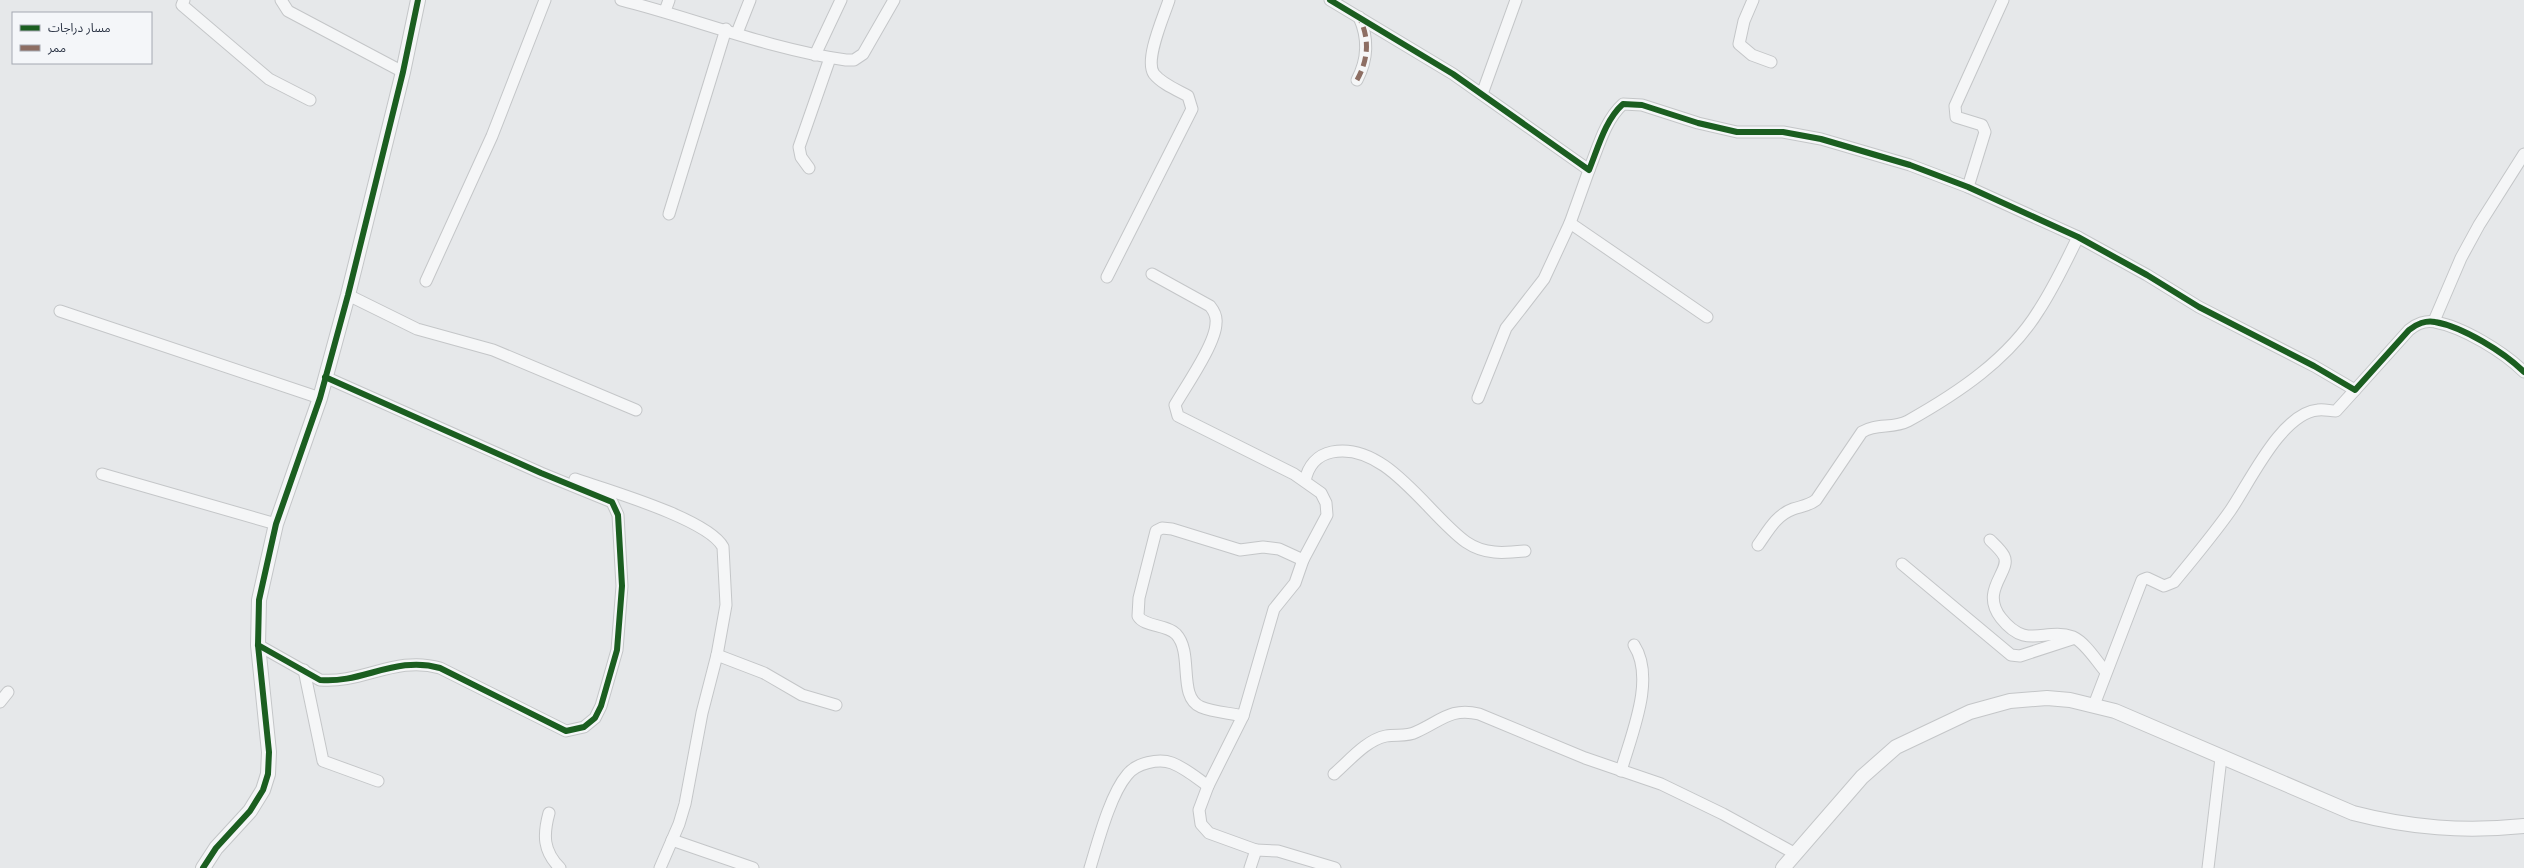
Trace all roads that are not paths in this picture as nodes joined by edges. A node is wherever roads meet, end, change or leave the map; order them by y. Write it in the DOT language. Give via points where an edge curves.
graph roads {
  1 [pos="184,0"];
  2 [pos="281,0"];
  3 [pos="418,0"];
  4 [pos="545,0"];
  5 [pos="621,0"];
  6 [pos="669,0"];
  7 [pos="750,0"];
  8 [pos="841,0"];
  9 [pos="894,0"];
  10 [pos="1169,0"];
  11 [pos="1330,0"];
  12 [pos="1516,0"];
  13 [pos="1753,0"];
  14 [pos="2004,0"];
  15 [pos="664,11"];
  16 [pos="1359,17"];
  17 [pos="732,31"];
  18 [pos="815,55"];
  19 [pos="830,58"];
  20 [pos="1771,62"];
  21 [pos="403,72"];
  22 [pos="1357,80"];
  23 [pos="1482,94"];
  24 [pos="310,100"];
  25 [pos="2524,154"];
  26 [pos="809,168"];
  27 [pos="1589,170"];
  28 [pos="1968,187"];
  29 [pos="669,214"];
  30 [pos="1570,223"];
  31 [pos="2078,237"];
  32 [pos="1152,274"];
  33 [pos="1107,277"];
  34 [pos="426,281"];
  35 [pos="348,295"];
  36 [pos="60,311"];
  37 [pos="1707,317"];
  38 [pos="2434,321"];
  39 [pos="2524,372"];
  40 [pos="325,377"];
  41 [pos="2355,390"];
  42 [pos="320,398"];
  43 [pos="1478,398"];
  44 [pos="636,410"];
  45 [pos="541,473"];
  46 [pos="102,474"];
  47 [pos="1305,481"];
  48 [pos="276,524"];
  49 [pos="1990,540"];
  50 [pos="1758,545"];
  51 [pos="1525,551"];
  52 [pos="1303,560"];
  53 [pos="1902,564"];
  54 [pos="2074,638"];
  55 [pos="258,645"];
  56 [pos="1634,645"];
  57 [pos="717,655"];
  58 [pos="304,670"];
  59 [pos="2106,672"];
  60 [pos="8,692"];
  61 [pos="0,702"];
  62 [pos="836,705"];
  63 [pos="2094,705"];
  64 [pos="1243,716"];
  65 [pos="2221,758"];
  66 [pos="1621,771"];
  67 [pos="1334,774"];
  68 [pos="378,781"];
  69 [pos="1208,786"];
  70 [pos="549,814"];
  71 [pos="2524,826"];
  72 [pos="672,840"];
  73 [pos="1256,850"];
  74 [pos="1794,853"];
  75 [pos="203,868"];
  76 [pos="560,868"];
  77 [pos="660,868"];
  78 [pos="753,868"];
  79 [pos="1090,868"];
  80 [pos="1250,868"];
  81 [pos="1335,868"];
  82 [pos="1783,868"];
  83 [pos="2208,868"];
  1 -- 24 [label="street" via="182,5 269,79"];
  2 -- 21 [label="street" via="288,11"];
  3 -- 21 [label="street"];
  4 -- 34 [label="street" via="492,136"];
  5 -- 15 [label="street"];
  6 -- 15 [label="street"];
  7 -- 17 [label="street"];
  8 -- 18 [label="street"];
  9 -- 19 [label="street" via="863,54 854,60"];
  10 -- 33 [label="street" via="1154,46 1151,67 1154,74 1164,83 1188,96 1192,109"];
  11 -- 16 [label="street"];
  12 -- 23 [label="street"];
  13 -- 20 [label="street" via="1744,21 1739,44 1752,55"];
  14 -- 28 [label="street" via="1954,106 1956,117 1982,125 1985,132"];
  15 -- 17 [label="street"];
  16 -- 22 [label="street" via="1367,41 1363,65"];
  16 -- 23 [label="street"];
  17 -- 18 [label="street" via="784,49"];
  17 -- 29 [label="street"];
  18 -- 19 [label="street"];
  19 -- 26 [label="street" via="799,146 801,157"];
  21 -- 35 [label="street"];
  23 -- 27 [label="street"];
  25 -- 38 [label="street" via="2476,231"];
  27 -- 28 [label="street" via="1615,111 1623,104 1631,103 1737,132 1784,132 1821,139 1910,165"];
  27 -- 30 [label="street"];
  28 -- 31 [label="street"];
  30 -- 37 [label="street"];
  30 -- 43 [label="street" via="1544,279 1506,328"];
  31 -- 41 [label="street" via="2199,307"];
  31 -- 50 [label="street" via="2039,311 2014,343 1983,372 1948,398 1900,425 1869,428 1862,432 1816,500 1776,520"];
  32 -- 47 [label="street" via="1210,306 1217,321 1209,345 1175,405 1178,416"];
  35 -- 40 [label="street"];
  35 -- 44 [label="street" via="417,329 493,350"];
  36 -- 42 [label="street"];
  38 -- 39 [label="street" via="2485,342 2508,356"];
  38 -- 41 [label="street" via="2417,324 2409,330"];
  40 -- 42 [label="street"];
  40 -- 45 [label="street"];
  41 -- 59 [label="street" via="2336,411 2316,410 2305,414 2283,431 2271,445 2230,511 2174,582 2164,586 2148,578 2142,580"];
  42 -- 48 [label="street"];
  45 -- 57 [label="street" via="569,477 630,497 718,538 724,559 726,604"];
  45 -- 58 [label="street" via="612,502 618,515 622,586 617,650 601,706 590,723 576,730 566,731 440,668 426,664 395,665 332,681 320,680"];
  46 -- 48 [label="street"];
  47 -- 51 [label="street" via="1311,465 1324,453 1336,451 1369,456 1394,474 1466,542 1484,551"];
  47 -- 52 [label="street" via="1321,493 1326,503 1327,514"];
  48 -- 55 [label="street" via="259,600"];
  49 -- 54 [label="street" via="2004,556 2005,563 1992,592 1993,604 2000,617 2012,630 2022,635 2066,635"];
  52 -- 64 [label="street" via="1295,583 1274,609"];
  52 -- 64 [label="street" via="1279,549 1263,547 1240,550 1172,528 1156,531 1139,598 1138,616 1141,620 1166,627 1176,634 1186,661 1188,689 1194,703 1201,708"];
  53 -- 54 [label="street" via="2011,655 2020,656"];
  54 -- 59 [label="street"];
  55 -- 58 [label="street"];
  55 -- 75 [label="street" via="269,752 268,774 263,790 250,811 216,848"];
  56 -- 66 [label="street" via="1640,655 1644,676 1639,710"];
  57 -- 62 [label="street" via="764,673 802,695"];
  57 -- 72 [label="street" via="702,713 685,804"];
  58 -- 68 [label="street" via="323,760"];
  59 -- 63 [label="street"];
  60 -- 61 [label="street"];
  63 -- 65 [label="street" via="2115,711"];
  63 -- 74 [label="street" via="2046,698 2010,701 1970,712 1940,725 1896,747 1862,777"];
  64 -- 69 [label="street"];
  65 -- 71 [label="street" via="2353,813 2393,823 2430,828"];
  65 -- 83 [label="street"];
  66 -- 67 [label="street" via="1479,714 1465,711 1453,712 1415,733 1385,736 1375,740"];
  66 -- 74 [label="street" via="1661,784"];
  69 -- 73 [label="street" via="1199,810 1201,824 1209,833"];
  69 -- 79 [label="street" via="1171,763 1155,762 1139,766 1127,774 1104,823"];
  70 -- 76 [label="street" via="544,831 545,845"];
  72 -- 77 [label="street"];
  72 -- 78 [label="street"];
  73 -- 80 [label="street"];
  73 -- 81 [label="street" via="1278,851"];
  74 -- 82 [label="street"];
}
